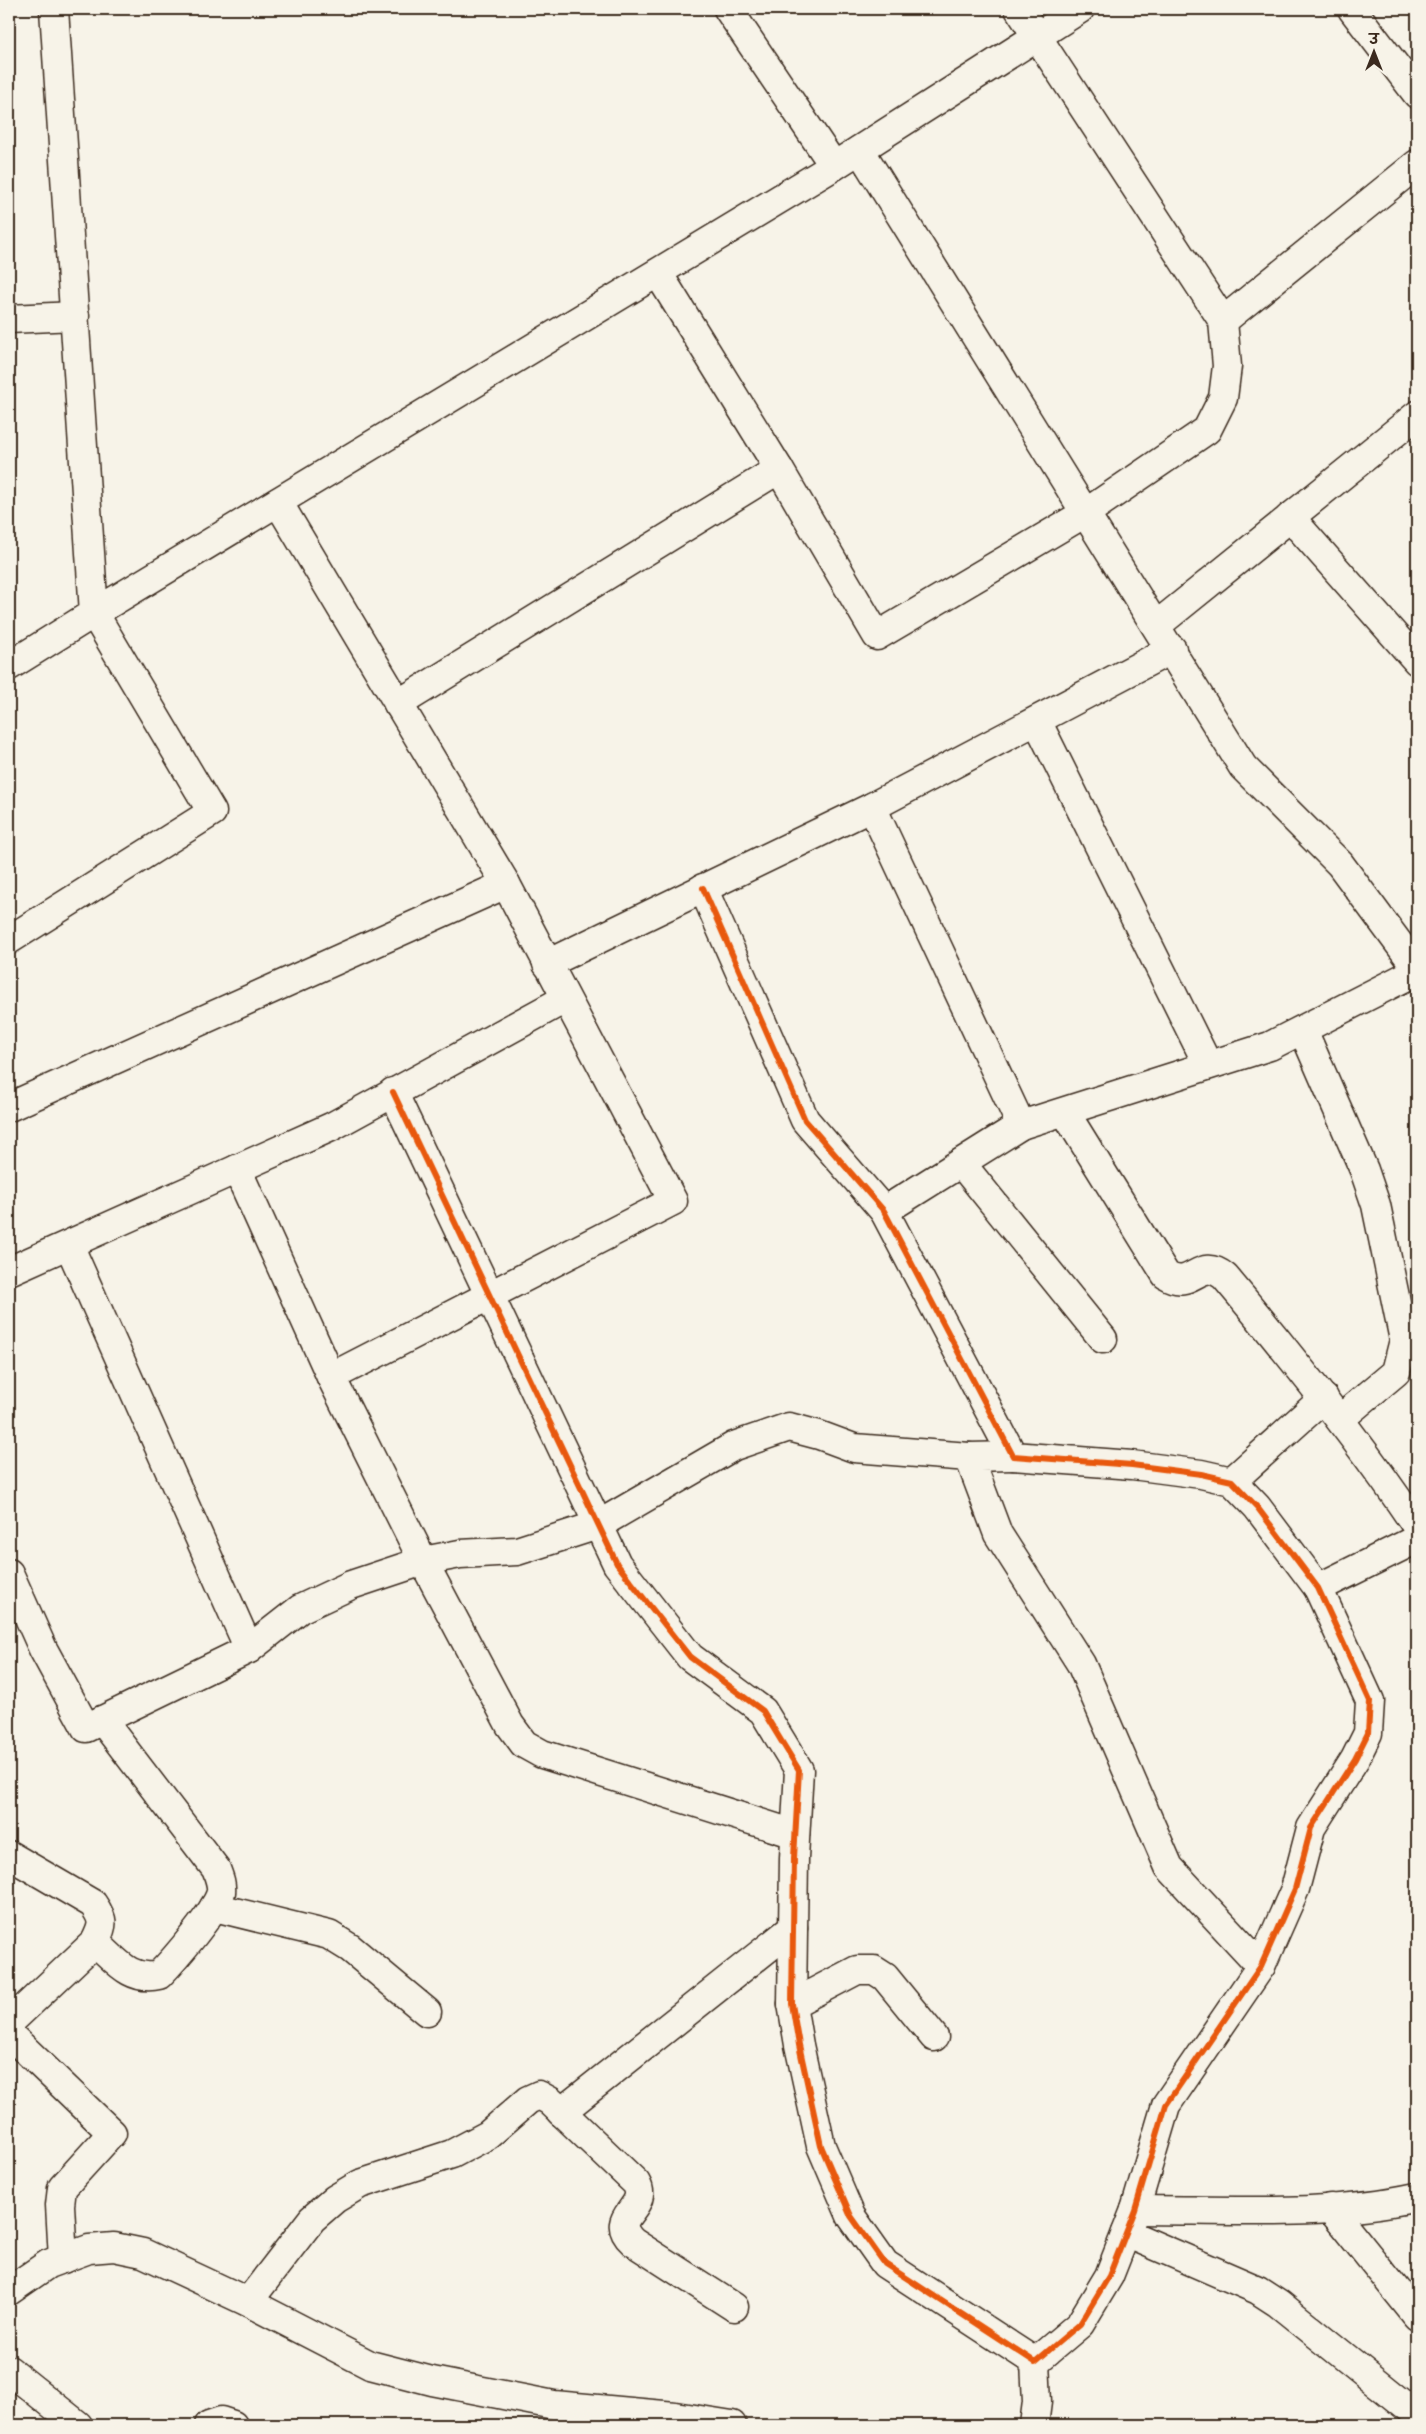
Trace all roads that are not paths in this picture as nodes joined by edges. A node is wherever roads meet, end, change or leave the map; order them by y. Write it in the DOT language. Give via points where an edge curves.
graph roads {
  1 [pos="54,9"];
  2 [pos="728,9"];
  3 [pos="1019,9"];
  4 [pos="1080,9"];
  5 [pos="1352,9"];
  6 [pos="1037,37"];
  7 [pos="1417,94"];
  8 [pos="860,150"];
  9 [pos="1417,164"];
  10 [pos="834,166"];
  11 [pos="658,273"];
  12 [pos="75,316"];
  13 [pos="9,319"];
  14 [pos="1223,321"];
  15 [pos="1417,415"];
  16 [pos="779,469"];
  17 [pos="278,502"];
  18 [pos="1086,512"];
  19 [pos="1290,518"];
  20 [pos="94,613"];
  21 [pos="1157,625"];
  22 [pos="1172,649"];
  23 [pos="1417,661"];
  24 [pos="9,666"];
  25 [pos="398,704"];
  26 [pos="1037,721"];
  27 [pos="872,807"];
  28 [pos="506,884"];
  29 [pos="703,888"];
  30 [pos="9,940"];
  31 [pos="547,964"];
  32 [pos="1417,969"];
  33 [pos="565,999"];
  34 [pos="1303,1030"];
  35 [pos="1208,1065"];
  36 [pos="393,1092"];
  37 [pos="9,1107"];
  38 [pos="1065,1112"];
  39 [pos="1022,1126"];
  40 [pos="961,1162"];
  41 [pos="238,1169"];
  42 [pos="884,1211"];
  43 [pos="69,1245"];
  44 [pos="9,1271"];
  45 [pos="490,1296"];
  46 [pos="1103,1339"];
  47 [pos="331,1377"];
  48 [pos="1324,1398"];
  49 [pos="1340,1420"];
  50 [pos="1013,1456"];
  51 [pos="969,1457"];
  52 [pos="1232,1481"];
  53 [pos="598,1525"];
  54 [pos="1417,1527"];
  55 [pos="1417,1539"];
  56 [pos="423,1561"];
  57 [pos="9,1573"];
  58 [pos="1318,1588"];
  59 [pos="249,1649"];
  60 [pos="102,1720"];
  61 [pos="795,1834"];
  62 [pos="9,1855"];
  63 [pos="214,1906"];
  64 [pos="793,1928"];
  65 [pos="95,1942"];
  66 [pos="1261,1966"];
  67 [pos="792,2004"];
  68 [pos="427,2012"];
  69 [pos="9,2022"];
  70 [pos="9,2034"];
  71 [pos="934,2037"];
  72 [pos="561,2112"];
  73 [pos="1417,2196"];
  74 [pos="1330,2208"];
  75 [pos="1131,2221"];
  76 [pos="63,2259"];
  77 [pos="9,2291"];
  78 [pos="248,2302"];
  79 [pos="734,2307"];
  80 [pos="1417,2316"];
  81 [pos="1035,2362"];
  82 [pos="9,2370"];
  83 [pos="1417,2415"];
  84 [pos="78,2425"];
  85 [pos="210,2425"];
  86 [pos="233,2425"];
  87 [pos="732,2425"];
  88 [pos="1034,2425"];
  1 -- 12 [label="street"];
  2 -- 10 [label="street"];
  3 -- 6 [label="street"];
  4 -- 6 [label="street"];
  5 -- 7 [label="street"];
  6 -- 8 [label="street"];
  6 -- 14 [label="street"];
  8 -- 10 [label="street"];
  8 -- 18 [label="street"];
  9 -- 14 [label="street"];
  10 -- 11 [label="street"];
  11 -- 16 [label="street"];
  11 -- 17 [label="street"];
  12 -- 13 [label="street"];
  12 -- 20 [label="street"];
  14 -- 18 [label="street" via="1227,366 1223,398 1207,430"];
  15 -- 19 [label="street"];
  16 -- 18 [label="street" via="876,636"];
  16 -- 25 [label="street"];
  17 -- 20 [label="street"];
  17 -- 25 [label="street"];
  18 -- 21 [label="street"];
  19 -- 21 [label="street"];
  19 -- 23 [label="street"];
  20 -- 24 [label="street"];
  20 -- 30 [label="street" via="212,812"];
  21 -- 22 [label="street"];
  22 -- 26 [label="street"];
  22 -- 32 [label="street" via="1243,767 1340,864"];
  25 -- 28 [label="street"];
  26 -- 27 [label="street"];
  26 -- 35 [label="street"];
  27 -- 29 [label="street"];
  27 -- 39 [label="street"];
  28 -- 31 [label="street"];
  28 -- 37 [label="street"];
  29 -- 31 [label="street"];
  29 -- 42 [label="street" via="805,1120"];
  31 -- 33 [label="street"];
  32 -- 34 [label="street"];
  33 -- 36 [label="street"];
  33 -- 45 [label="street" via="673,1201"];
  34 -- 35 [label="street" via="1270,1046"];
  34 -- 49 [label="street" via="1376,1205 1404,1340 1396,1372"];
  35 -- 38 [label="street"];
  36 -- 41 [label="street" via="331,1127"];
  36 -- 45 [label="street"];
  38 -- 39 [label="street"];
  38 -- 48 [label="street" via="1166,1275 1174,1280 1184,1280 1207,1268 1216,1269"];
  39 -- 40 [label="street"];
  40 -- 42 [label="street"];
  40 -- 46 [label="street"];
  41 -- 43 [label="street"];
  41 -- 47 [label="street"];
  42 -- 50 [label="street"];
  43 -- 44 [label="street"];
  43 -- 59 [label="street"];
  45 -- 47 [label="street"];
  45 -- 53 [label="street"];
  47 -- 56 [label="street"];
  48 -- 49 [label="street"];
  48 -- 52 [label="street"];
  49 -- 54 [label="street" via="1373,1461"];
  50 -- 51 [label="street"];
  50 -- 52 [label="street" via="1132,1465"];
  51 -- 53 [label="street" via="854,1448 789,1427 734,1446"];
  51 -- 66 [label="street" via="998,1534 1081,1664 1169,1867"];
  52 -- 58 [label="street" via="1257,1507"];
  53 -- 56 [label="street" via="517,1551 460,1554"];
  53 -- 61 [label="street" via="617,1564 690,1657 763,1711 798,1770"];
  55 -- 58 [label="street"];
  56 -- 59 [label="street" via="351,1585 300,1609"];
  56 -- 61 [label="street" via="510,1724 524,1744 542,1754"];
  57 -- 60 [label="street" via="43,1649 86,1728"];
  58 -- 66 [label="street" via="1370,1701 1368,1733 1311,1828 1295,1889"];
  59 -- 60 [label="street"];
  60 -- 63 [label="street" via="216,1870 221,1892"];
  61 -- 64 [label="street"];
  62 -- 65 [label="street" via="92,1904 102,1917 102,1928"];
  63 -- 65 [label="street" via="159,1975 148,1978 133,1975"];
  63 -- 68 [label="street" via="329,1935 350,1948"];
  64 -- 67 [label="street"];
  64 -- 72 [label="street"];
  65 -- 69 [label="street"];
  66 -- 75 [label="street" via="1166,2105"];
  67 -- 71 [label="street" via="857,1970 874,1970 885,1977"];
  67 -- 81 [label="street" via="821,2146 850,2216 885,2264"];
  70 -- 76 [label="street" via="112,2133 62,2188"];
  72 -- 78 [label="street" via="539,2096 528,2100 488,2135 452,2154 360,2184 335,2199 312,2219"];
  72 -- 79 [label="street" via="640,2190 639,2200 626,2216 624,2234"];
  73 -- 74 [label="street" via="1384,2204"];
  74 -- 75 [label="street"];
  74 -- 80 [label="street"];
  75 -- 81 [label="street" via="1109,2276 1080,2324"];
  75 -- 83 [label="street" via="1258,2290"];
  76 -- 77 [label="street" via="48,2264"];
  76 -- 78 [label="street" via="89,2249 114,2247 143,2254"];
  78 -- 87 [label="street" via="370,2365 554,2405 675,2416"];
  81 -- 88 [label="street" via="1037,2402"];
  82 -- 84 [label="street"];
  85 -- 86 [label="street" via="221,2421"];
}
